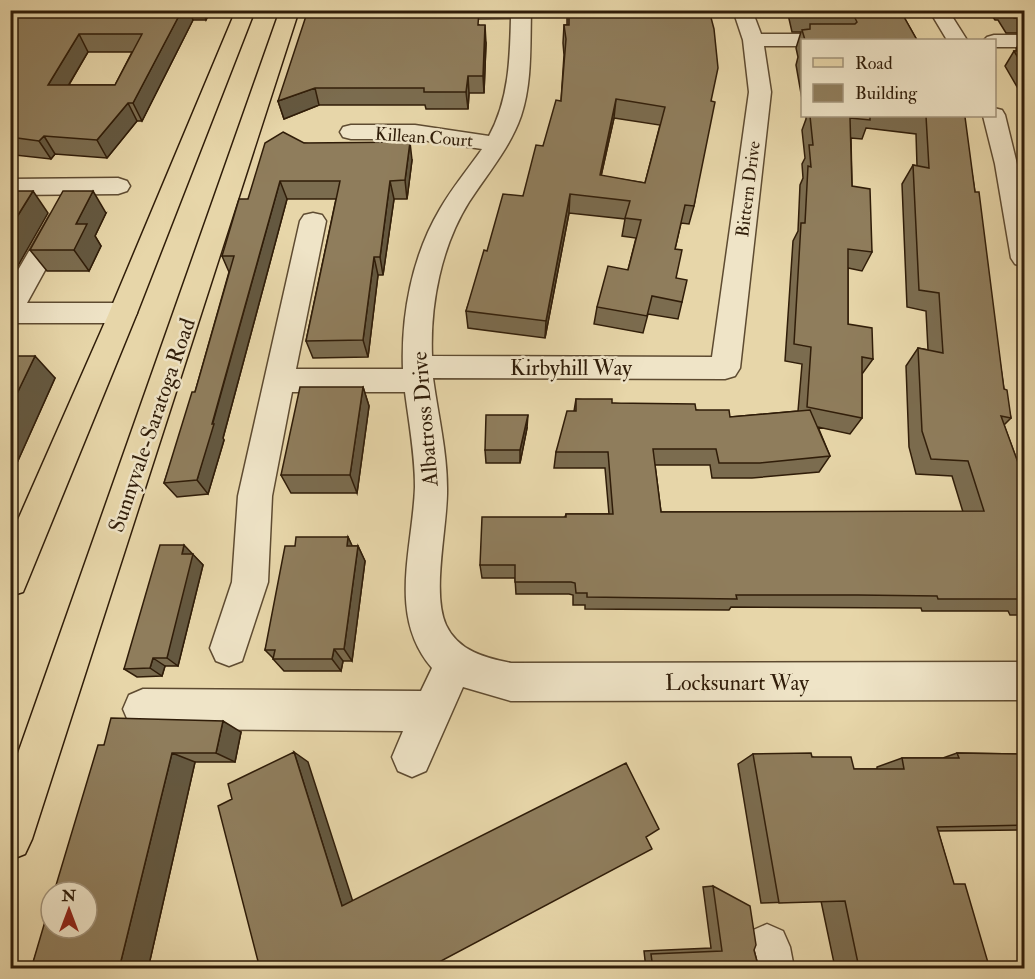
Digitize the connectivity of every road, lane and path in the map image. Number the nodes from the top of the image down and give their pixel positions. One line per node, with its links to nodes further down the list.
1 (246, 10): 25 (main road)
2 (290, 10): 36 (main road, Sunnyvale-Saratoga Road)
3 (742, 10): 11 (street, Bittern Drive)
4 (938, 10): 10 (street)
5 (520, 11): 6 (street); 17 (street, Albatross Drive)
6 (420, 13)
7 (92, 17): 8 (street); 9 (street)
8 (162, 18)
9 (66, 23)
10 (956, 39)
11 (753, 40): 12 (street); 26 (street, Bittern Drive)
12 (801, 40)
13 (996, 41): 14 (street)
14 (1024, 41)
15 (994, 117): 18 (street)
16 (351, 132): 17 (street, Killean Court)
17 (496, 144): 27 (street, Albatross Drive)
18 (1016, 165): 23 (street)
19 (118, 186): 20 (street)
20 (10, 187)
21 (63, 213): 24 (street)
22 (313, 221): 28 (street)
23 (1024, 258)
24 (10, 311): 25 (street)
25 (123, 313): 29 (main road)
26 (725, 368): 27 (street, Kirbyhill Way)
27 (418, 374): 28 (street, Kirbyhill Way); 31 (street, Albatross Drive)
28 (279, 381): 30 (street)
29 (10, 580)
30 (229, 648)
31 (453, 663): 32 (street, Locksunart Way); 34 (street)
32 (1024, 681)
33 (143, 709): 34 (street)
34 (433, 711): 35 (street)
35 (412, 756)
36 (10, 839)

